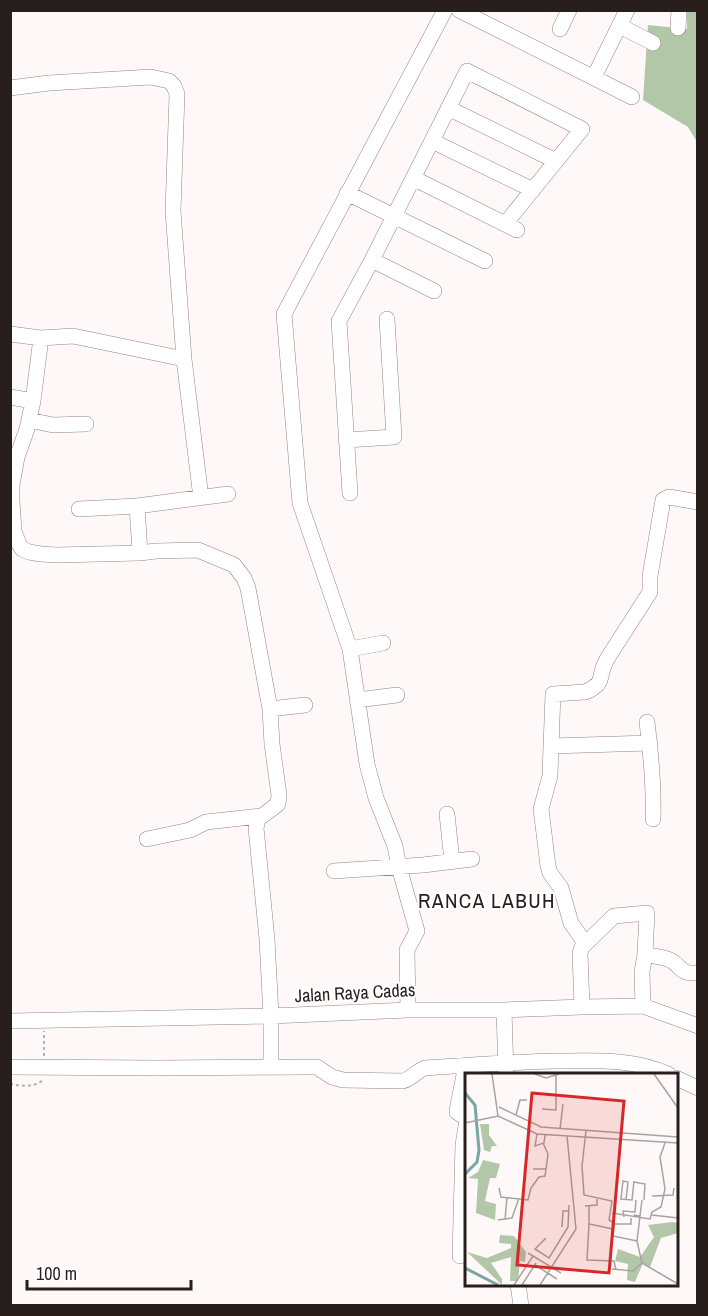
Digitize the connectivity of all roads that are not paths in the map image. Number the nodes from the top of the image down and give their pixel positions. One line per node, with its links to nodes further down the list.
1 (445, 10): 18 (street)
2 (459, 10): 10 (street)
3 (569, 10): 8 (street)
4 (627, 10): 6 (street)
5 (679, 10): 7 (street)
6 (620, 26): 9 (street); 10 (street)
7 (678, 28)
8 (560, 29)
9 (653, 43)
10 (594, 77): 12 (street)
11 (10, 88): 26 (street)
12 (632, 97)
13 (448, 108): 14 (street); 15 (street); 15 (street)
14 (432, 141): 16 (street); 17 (street)
15 (556, 162): 17 (street)
16 (413, 178): 17 (street); 19 (street)
17 (532, 190)
18 (347, 193): 19 (street); 41 (street)
19 (394, 215): 20 (street); 21 (street)
20 (372, 260): 22 (street); 31 (street)
21 (485, 261)
22 (434, 291)
23 (387, 319): 31 (street)
24 (10, 334): 25 (street)
25 (41, 338): 26 (street); 28 (street)
26 (184, 359): 35 (street)
27 (10, 397): 28 (street)
28 (33, 401): 29 (street)
29 (29, 420): 30 (street); 32 (street)
30 (86, 424)
31 (346, 440): 33 (street)
32 (14, 456): 39 (street)
33 (350, 493)
34 (228, 494): 35 (street)
35 (201, 498): 37 (street)
36 (698, 502): 48 (street)
37 (136, 506): 38 (street); 39 (street)
38 (80, 509)
39 (140, 553): 45 (street)
40 (383, 643): 41 (street)
41 (350, 649): 43 (street)
42 (397, 695): 43 (street)
43 (357, 700): 55 (street)
44 (305, 705): 45 (street)
45 (270, 709): 50 (street)
46 (647, 722): 47 (street)
47 (650, 742): 48 (street); 51 (street)
48 (551, 746): 57 (street)
49 (447, 814): 54 (street)
50 (261, 816): 52 (street); 64 (street)
51 (653, 819)
52 (147, 839)
53 (472, 859): 54 (street)
54 (453, 861): 55 (street)
55 (399, 867): 56 (street); 62 (street)
56 (334, 871)
57 (585, 943): 58 (street); 61 (street)
58 (645, 954): 59 (street); 60 (street)
59 (698, 973)
60 (643, 1006): 61 (street, Jalan Raya Cadas); 66 (street, Jalan Raya Cadas)
61 (582, 1007): 63 (street, Jalan Raya Cadas)
62 (408, 1010): 63 (street, Jalan Raya Cadas); 64 (street, Jalan Raya Cadas)
63 (504, 1010): 68 (street)
64 (272, 1017): 65 (street, Jalan Raya Cadas); 67 (street)
65 (10, 1021)
66 (698, 1026)
67 (271, 1062): 69 (street); 70 (street)
68 (506, 1063): 69 (street); 71 (street)
69 (466, 1065): 74 (street)
70 (10, 1067)
71 (665, 1073)
72 (678, 1079): 73 (street)
73 (698, 1088)
74 (465, 1117)
75 (465, 1132): 76 (street)
76 (459, 1256)
77 (518, 1286): 78 (street)
78 (521, 1305)

